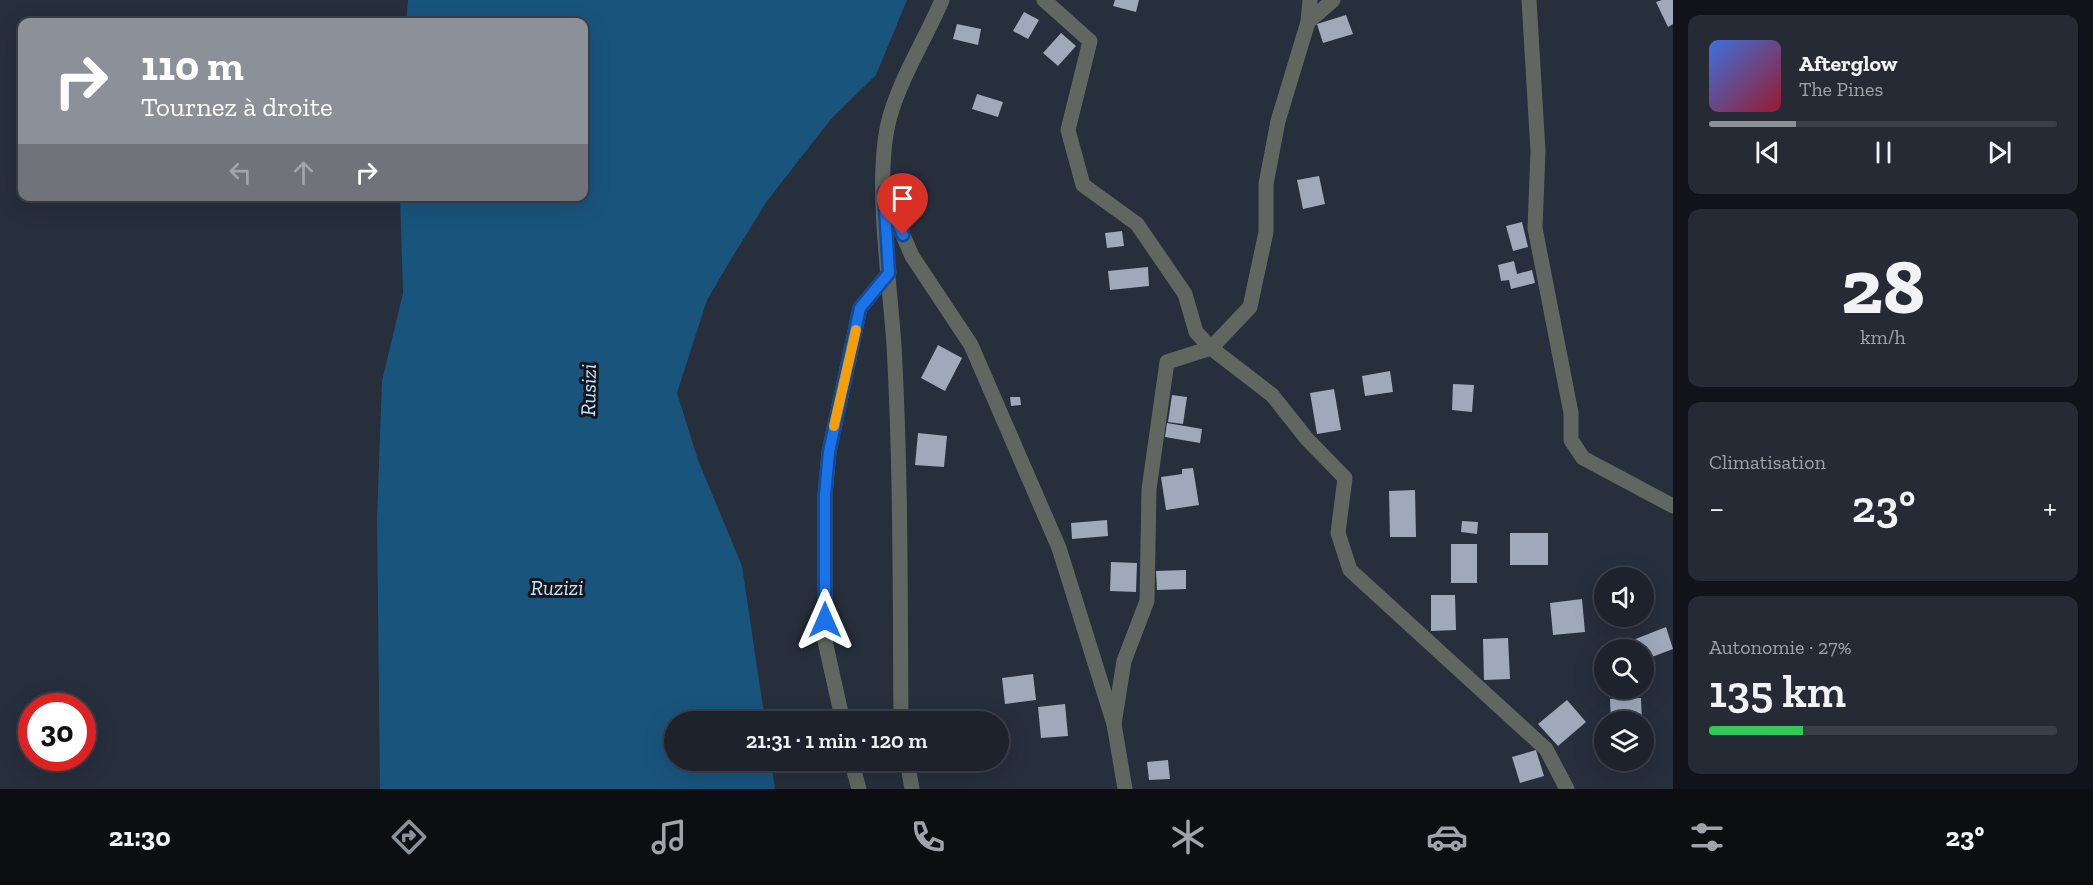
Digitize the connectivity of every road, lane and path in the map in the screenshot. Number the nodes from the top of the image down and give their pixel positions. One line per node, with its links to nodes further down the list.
1 (942, 0): 7 (street)
2 (1044, 0): 9 (street)
3 (1310, 0): 6 (street)
4 (1333, 0): 6 (street)
5 (1529, 0): 10 (street)
6 (1308, 22): 9 (street)
7 (884, 192): 8 (street); 13 (street)
8 (889, 273): 11 (street); 12 (street)
9 (1211, 348): 13 (street); 19 (street)
10 (1673, 506)
11 (841, 711)
12 (901, 711)
13 (1114, 724): 18 (street)
14 (855, 771): 16 (street)
15 (909, 771): 17 (street)
16 (859, 789)
17 (912, 789)
18 (1125, 789)
19 (1567, 789)

